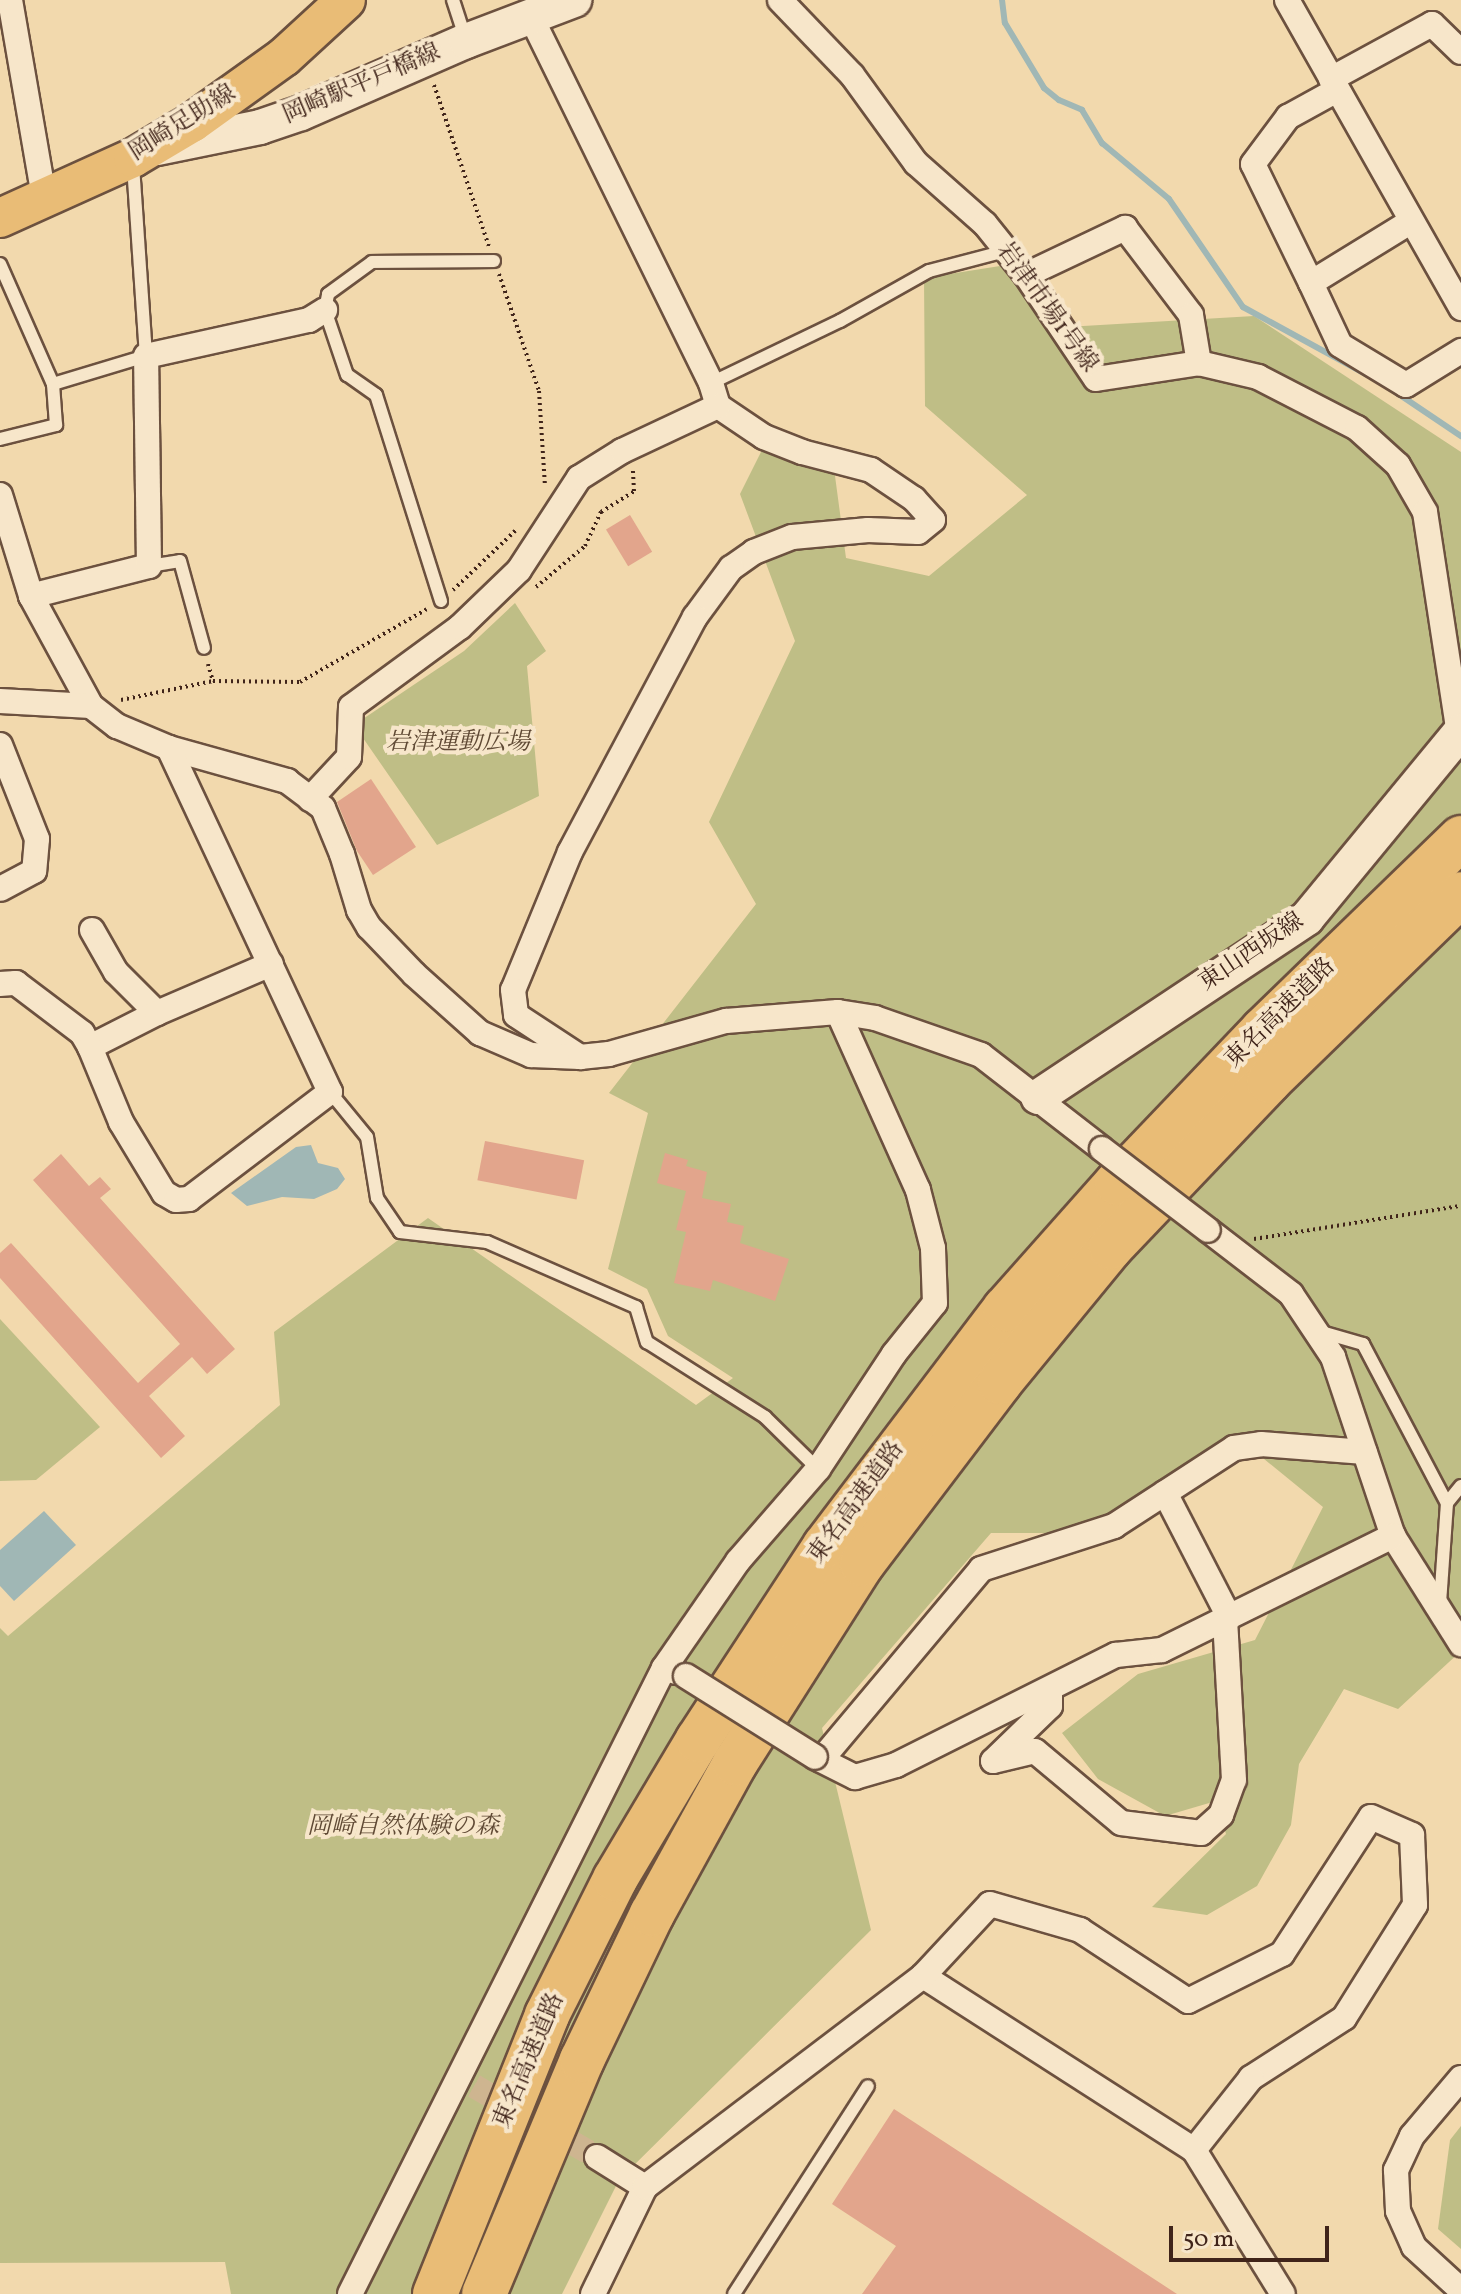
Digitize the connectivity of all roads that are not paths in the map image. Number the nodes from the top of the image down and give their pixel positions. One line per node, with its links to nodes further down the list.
1 (10, 0): 12 (street)
2 (346, 0): 11 (main road, 岡崎足助線)
3 (453, 0): 8 (lane)
4 (574, 0): 7 (street, 岡崎駅平戸橋線)
5 (780, 0): 15 (street, 岩津市場1号線)
6 (1287, 0): 10 (street)
7 (531, 17): 8 (street, 岡崎駅平戸橋線); 26 (street)
8 (466, 41): 11 (street, 岡崎駅平戸橋線)
9 (1461, 52): 10 (street)
10 (1334, 84): 14 (street); 19 (street)
11 (138, 154): 12 (main road, 岡崎足助線); 23 (lane)
12 (44, 196): 13 (main road, 岡崎足助線)
13 (0, 218)
14 (1410, 222): 19 (street); 20 (street)
15 (1005, 251): 18 (street, 岩津市場1号線); 26 (lane)
16 (494, 261): 21 (lane)
17 (0, 264): 25 (lane)
18 (1026, 275): 24 (street, 岩津市場1号線); 24 (street)
19 (1311, 283): 22 (street)
20 (1461, 308)
21 (325, 310): 23 (street); 31 (lane)
22 (1461, 351)
23 (146, 356): 25 (lane); 29 (street)
24 (1199, 363): 35 (street, 岩津市場1号線)
25 (53, 384): 27 (lane)
26 (715, 395): 39 (street); 49 (street)
27 (0, 439)
28 (0, 495): 30 (street)
29 (149, 566): 30 (street); 32 (lane)
30 (31, 596): 34 (street)
31 (441, 601)
32 (204, 648)
33 (0, 701): 34 (street)
34 (91, 706): 37 (street)
35 (1460, 732): 51 (street, 東山西坂線)
36 (0, 745): 38 (street)
37 (169, 748): 39 (street); 44 (street)
38 (9, 793): 41 (street)
39 (310, 799): 49 (street)
40 (1461, 838): 59 (highway, 東名高速道路)
41 (0, 889)
42 (1461, 894): 59 (highway, 東名高速道路)
43 (92, 930): 47 (street)
44 (271, 964): 47 (street); 50 (street)
45 (0, 984): 48 (street)
46 (838, 1012): 49 (street); 51 (street); 54 (street)
47 (157, 1013): 48 (street)
48 (90, 1047): 50 (street)
49 (580, 1057)
50 (330, 1092): 54 (lane)
51 (1038, 1097): 52 (street, bridge)
52 (1315, 1330): 53 (street); 57 (lane)
53 (1365, 1452): 56 (street); 58 (street)
54 (818, 1469): 63 (street)
55 (1461, 1486): 57 (lane)
56 (1165, 1493): 61 (street); 65 (street)
57 (1447, 1503): 60 (lane)
58 (1393, 1536): 60 (street); 61 (street)
59 (844, 1555): 74 (highway, 東名高速道路); 75 (highway, 東名高速道路)
60 (1439, 1610): 62 (street)
61 (1227, 1618): 64 (street); 64 (street)
62 (1461, 1644)
63 (675, 1672): 65 (street, bridge); 73 (street)
64 (1050, 1689): 65 (street)
65 (818, 1759)
66 (923, 1976): 69 (street); 69 (street); 71 (street)
67 (1461, 2078): 72 (street)
68 (868, 2086): 77 (lane)
69 (1194, 2150): 78 (street)
70 (597, 2157): 71 (street)
71 (645, 2187): 76 (street)
72 (1461, 2290)
73 (350, 2294)
74 (435, 2294)
75 (484, 2294)
76 (593, 2294)
77 (734, 2294)
78 (1283, 2294)

